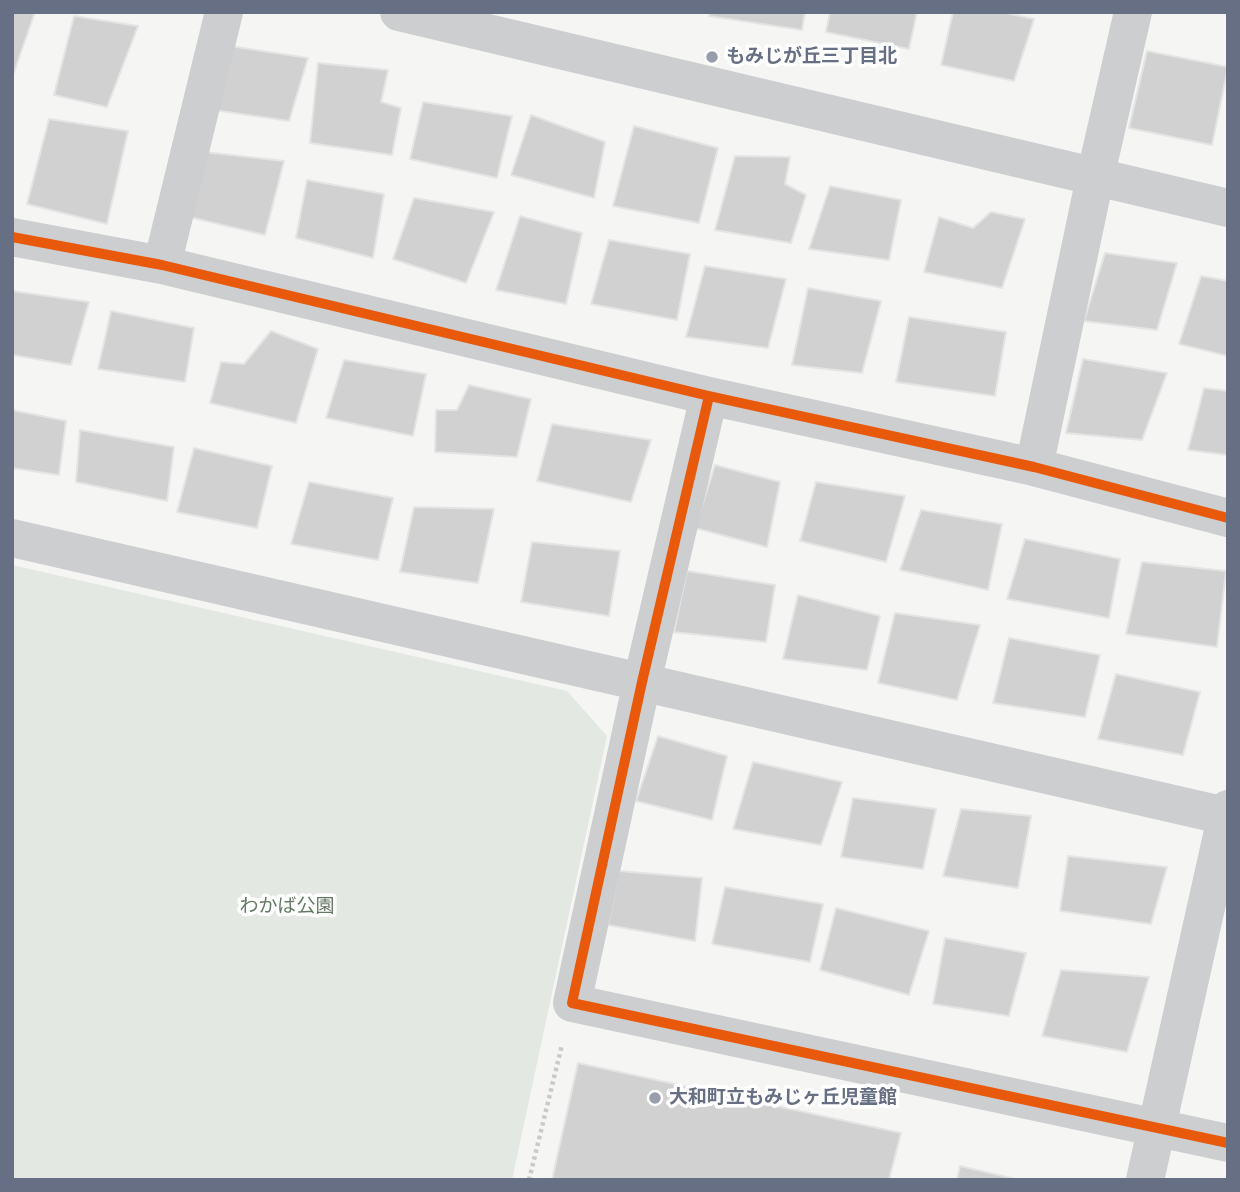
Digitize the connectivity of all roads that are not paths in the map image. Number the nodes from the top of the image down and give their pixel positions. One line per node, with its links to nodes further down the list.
1 (224, 12): 7 (street)
2 (399, 12): 4 (street)
3 (1133, 12): 4 (street)
4 (1096, 178): 5 (street); 9 (street)
5 (1228, 208)
6 (12, 237): 7 (street)
7 (162, 265): 8 (street)
8 (709, 396): 9 (street); 12 (street)
9 (1034, 467): 10 (street)
10 (1228, 518)
11 (12, 538): 12 (street)
12 (642, 682): 13 (street); 14 (street)
13 (1227, 813): 14 (street)
14 (1157, 1129): 15 (street); 16 (street)
15 (1228, 1143)
16 (1146, 1180)

